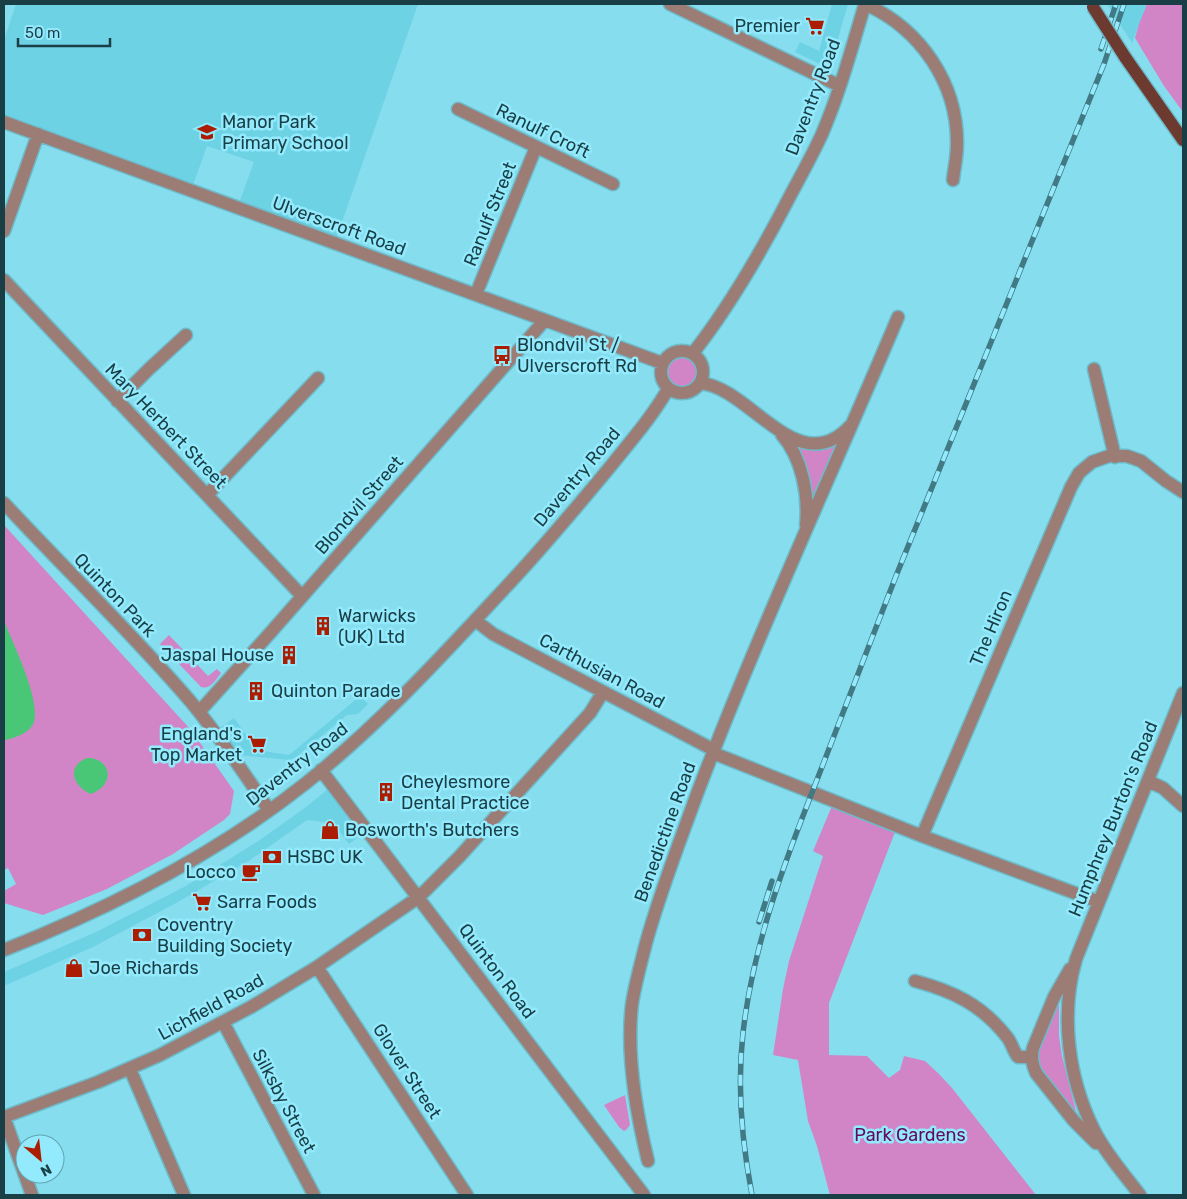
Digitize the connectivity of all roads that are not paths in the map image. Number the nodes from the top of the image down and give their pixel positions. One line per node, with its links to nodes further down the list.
1 (670, 4): 4 (street)
2 (865, 4): 4 (street, Daventry Road); 10 (street)
3 (1092, 6): 8 (main road, bridge)
4 (840, 86): 18 (street, Daventry Road)
5 (458, 110): 9 (street, Ranulf Croft)
6 (4, 122): 7 (street, Ulverscroft Road)
7 (38, 134): 12 (street); 14 (street, Ulverscroft Road)
8 (1183, 140)
9 (536, 146): 11 (street, Ranulf Croft); 14 (street, Ranulf Street)
10 (953, 180)
11 (613, 184)
12 (4, 231)
13 (4, 280): 24 (street, Mary Herbert Street)
14 (476, 294): 16 (street, Ulverscroft Road)
15 (898, 317): 25 (street)
16 (544, 321): 19 (street, Ulverscroft Road); 32 (street, Blondvil Street)
17 (186, 335): 24 (street)
18 (693, 354): 19 (street); 22 (street)
19 (662, 363): 23 (street)
20 (1094, 369): 27 (street)
21 (318, 378): 29 (street)
22 (700, 383): 23 (street); 26 (street, Benedictine Road)
23 (668, 389): 33 (street, Daventry Road)
24 (117, 401): 29 (street, Mary Herbert Street)
25 (854, 420): 26 (street, Benedictine Road); 31 (street, Benedictine Road)
26 (779, 431): 31 (street, Benedictine Road)
27 (1114, 457): 28 (street); 42 (street, The Hiron)
28 (1183, 492)
29 (207, 495): 32 (street, Mary Herbert Street)
30 (4, 504): 36 (street, Quinton Park)
31 (805, 531): 37 (street, Benedictine Road)
32 (302, 596): 36 (street, Blondvil Street)
33 (475, 620): 34 (street, Carthusian Road); 38 (street, Daventry Road)
34 (604, 692): 37 (street, Carthusian Road); 43 (street, Lichfield Road)
35 (1183, 693): 39 (street, Humphrey Burton's Road)
36 (199, 712): 41 (street, Quinton Park)
37 (714, 752): 42 (street); 54 (street, Benedictine Road)
38 (321, 770): 41 (street, Daventry Road); 43 (street, Quinton Road)
39 (1148, 780): 40 (street); 44 (street, Humphrey Burton's Road)
40 (1183, 806)
41 (269, 810): 45 (street, Daventry Road)
42 (922, 836): 44 (street)
43 (419, 897): 47 (street, Lichfield Road); 59 (street, Quinton Road)
44 (1099, 902): 46 (street, Humphrey Burton's Road)
45 (4, 949)
46 (1076, 959): 50 (street, Humphrey Burton's Road); 53 (street, Humphrey Burton's Road)
47 (317, 967): 49 (street, Lichfield Road); 58 (street, Glover Street)
48 (915, 981): 50 (street)
49 (223, 1022): 51 (street, Lichfield Road); 57 (street, Silksby Street)
50 (1031, 1057): 53 (street)
51 (130, 1069): 52 (street, Lichfield Road); 56 (street)
52 (4, 1117): 55 (street)
53 (1110, 1156): 60 (street)
54 (648, 1160)
55 (32, 1195)
56 (184, 1195)
57 (314, 1195)
58 (467, 1195)
59 (644, 1195)
60 (1140, 1195)

